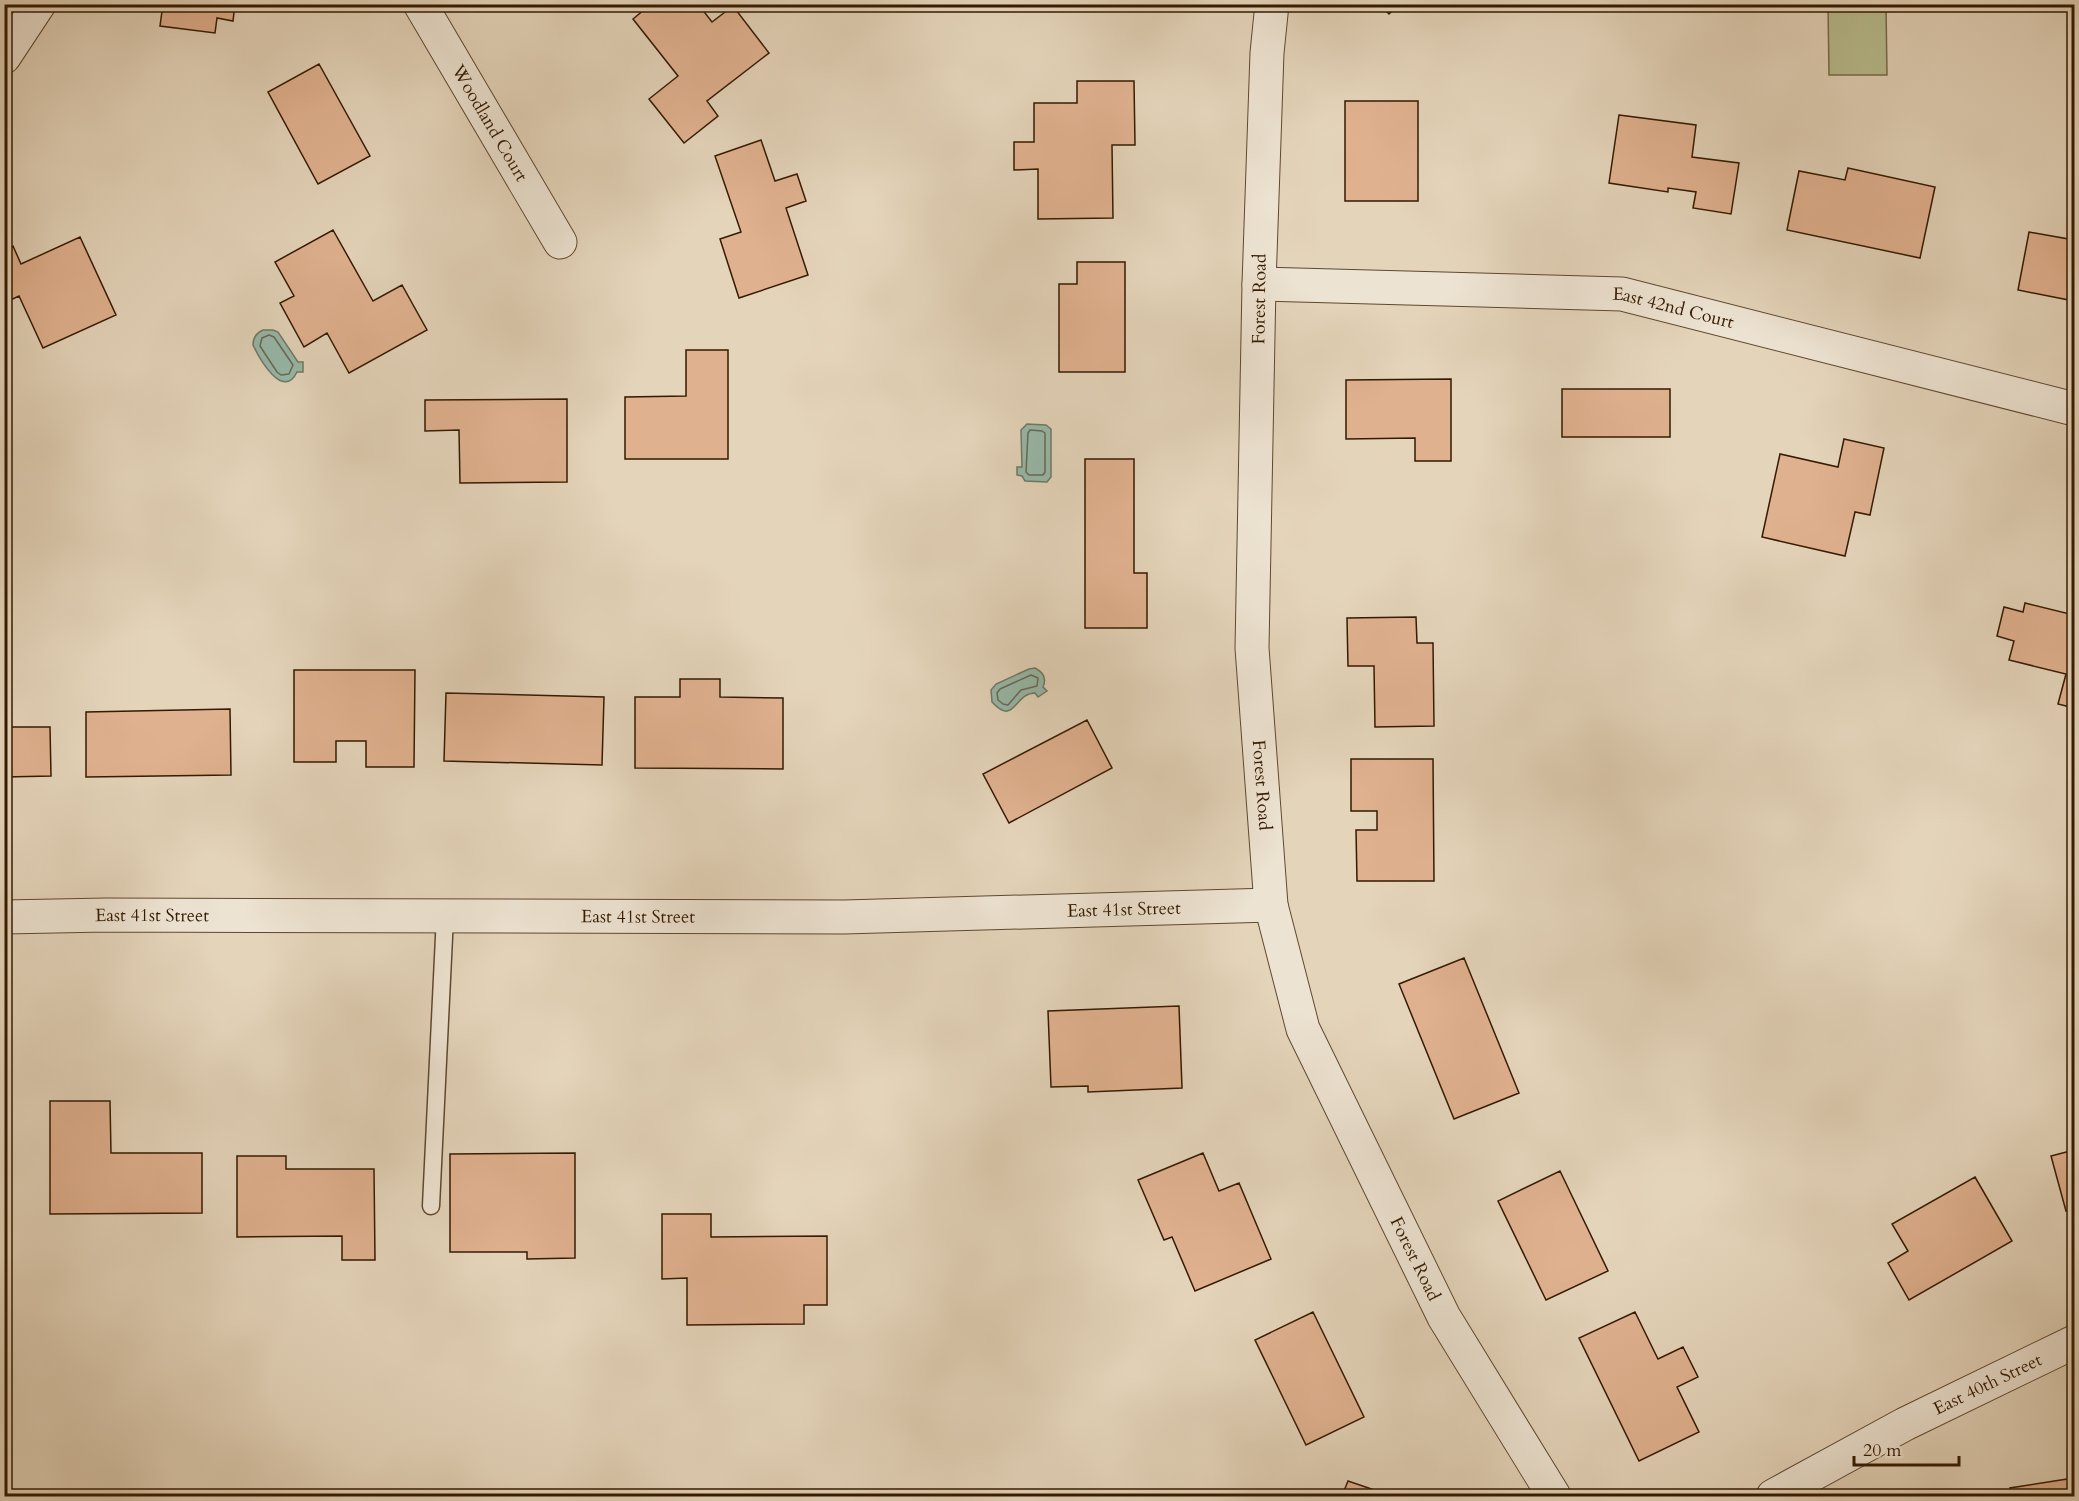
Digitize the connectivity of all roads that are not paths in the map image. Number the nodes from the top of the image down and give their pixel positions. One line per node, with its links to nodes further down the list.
1 (39, 4): 4 (street)
2 (420, 4): 5 (street, Woodland Court)
3 (1272, 4): 6 (street, Forest Road)
4 (4, 57)
5 (560, 242)
6 (1259, 284): 7 (street, East 42nd Court); 8 (street, Forest Road)
7 (2074, 409)
8 (1271, 905): 9 (street, East 41st Street); 13 (street, Forest Road)
9 (445, 916): 10 (street, East 41st Street); 11 (lane)
10 (4, 917)
11 (431, 1206)
12 (2074, 1342): 14 (street, East 40th Street)
13 (1554, 1497)
14 (1773, 1497)

